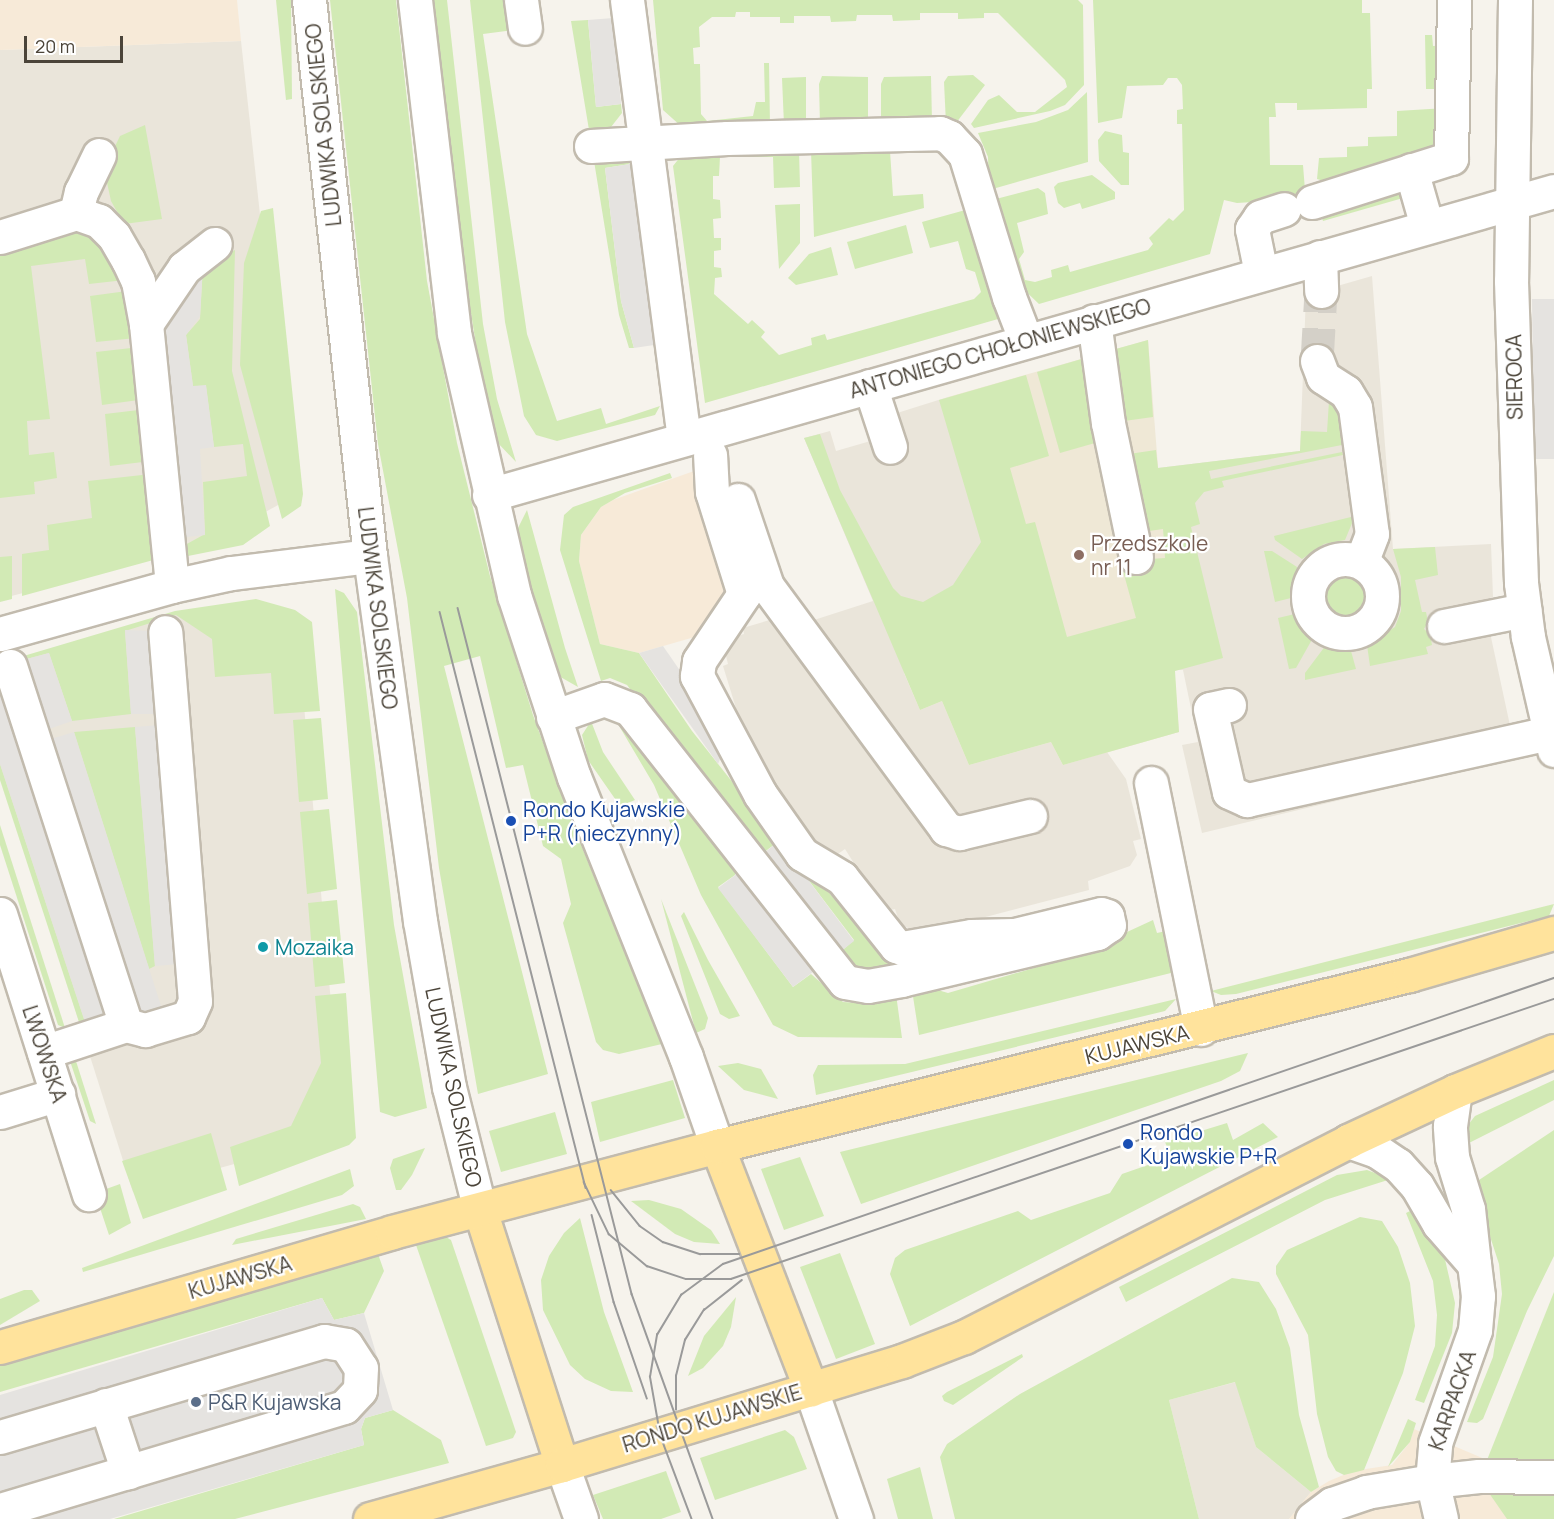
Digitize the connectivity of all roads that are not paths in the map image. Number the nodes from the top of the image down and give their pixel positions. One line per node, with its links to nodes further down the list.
1 (309, 0): 27 (street, LUDWIKA SOLSKIEGO)
2 (415, 0): 26 (street)
3 (627, 0): 6 (street)
4 (1454, 0): 9 (street)
5 (1515, 0): 11 (street, SIEROCA)
6 (643, 143): 7 (street); 21 (street); 24 (street)
7 (591, 146)
8 (99, 155): 12 (street)
9 (1411, 170): 13 (street); 17 (street)
10 (1554, 191): 11 (street, ANTONIEGO CHOŁONIEWSKIEGO)
11 (1512, 204): 13 (street, ANTONIEGO CHOŁONIEWSKIEGO); 31 (street, SIEROCA)
12 (76, 213): 14 (street); 20 (street)
13 (1427, 226): 16 (street, ANTONIEGO CHOŁONIEWSKIEGO)
14 (0, 237)
15 (215, 244): 20 (street)
16 (1320, 256): 17 (street, ANTONIEGO CHOŁONIEWSKIEGO); 18 (street)
17 (1260, 273): 19 (street, ANTONIEGO CHOŁONIEWSKIEGO)
18 (1321, 291)
19 (1094, 321): 21 (street, ANTONIEGO CHOŁONIEWSKIEGO); 28 (street)
20 (146, 324): 30 (street)
21 (1026, 341): 23 (street, ANTONIEGO CHOŁONIEWSKIEGO)
22 (1317, 361): 29 (street)
23 (870, 386): 24 (street, ANTONIEGO CHOŁONIEWSKIEGO); 25 (street)
24 (699, 442): 26 (street, ANTONIEGO CHOŁONIEWSKIEGO); 37 (street); 40 (street)
25 (890, 447)
26 (489, 495): 37 (street)
27 (370, 556): 30 (street); 53 (street, LUDWIKA SOLSKIEGO)
28 (1136, 557)
29 (1361, 562)
30 (172, 586): 34 (street)
31 (1524, 610): 32 (street); 38 (street, SIEROCA)
32 (1444, 626)
33 (165, 632): 43 (street)
34 (0, 634)
35 (10, 666): 43 (street)
36 (1229, 705): 38 (street)
37 (553, 717): 51 (street)
38 (1551, 732)
39 (1151, 783): 44 (street)
40 (1030, 816)
41 (0, 914): 46 (street, LWOWSKA)
42 (1554, 933): 44 (main road, KUJAWSKA)
43 (126, 1025): 46 (street)
44 (1201, 1029): 51 (main road, KUJAWSKA)
45 (1554, 1051): 47 (main road)
46 (44, 1052): 48 (street, LWOWSKA)
47 (1455, 1091): 50 (main road); 54 (street, KARPACKA)
48 (58, 1094): 49 (street); 52 (street, LWOWSKA)
49 (0, 1112)
50 (1348, 1141): 54 (street); 56 (main road)
51 (717, 1146): 53 (main road); 56 (main road, RONDO KUJAWSKIE)
52 (89, 1194)
53 (480, 1210): 55 (main road, KUJAWSKA); 59 (main road)
54 (1474, 1264): 62 (street, KARPACKA)
55 (0, 1347)
56 (811, 1390): 59 (main road, RONDO KUJAWSKIE); 66 (street)
57 (106, 1405): 58 (street); 60 (street); 60 (street)
58 (0, 1437)
59 (562, 1465): 64 (main road); 65 (street)
60 (128, 1472): 63 (street)
61 (1554, 1478): 62 (street)
62 (1432, 1481): 67 (street, KARPACKA); 68 (street)
63 (0, 1510)
64 (370, 1519)
65 (581, 1519)
66 (856, 1519)
67 (1312, 1519)
68 (1441, 1519)

